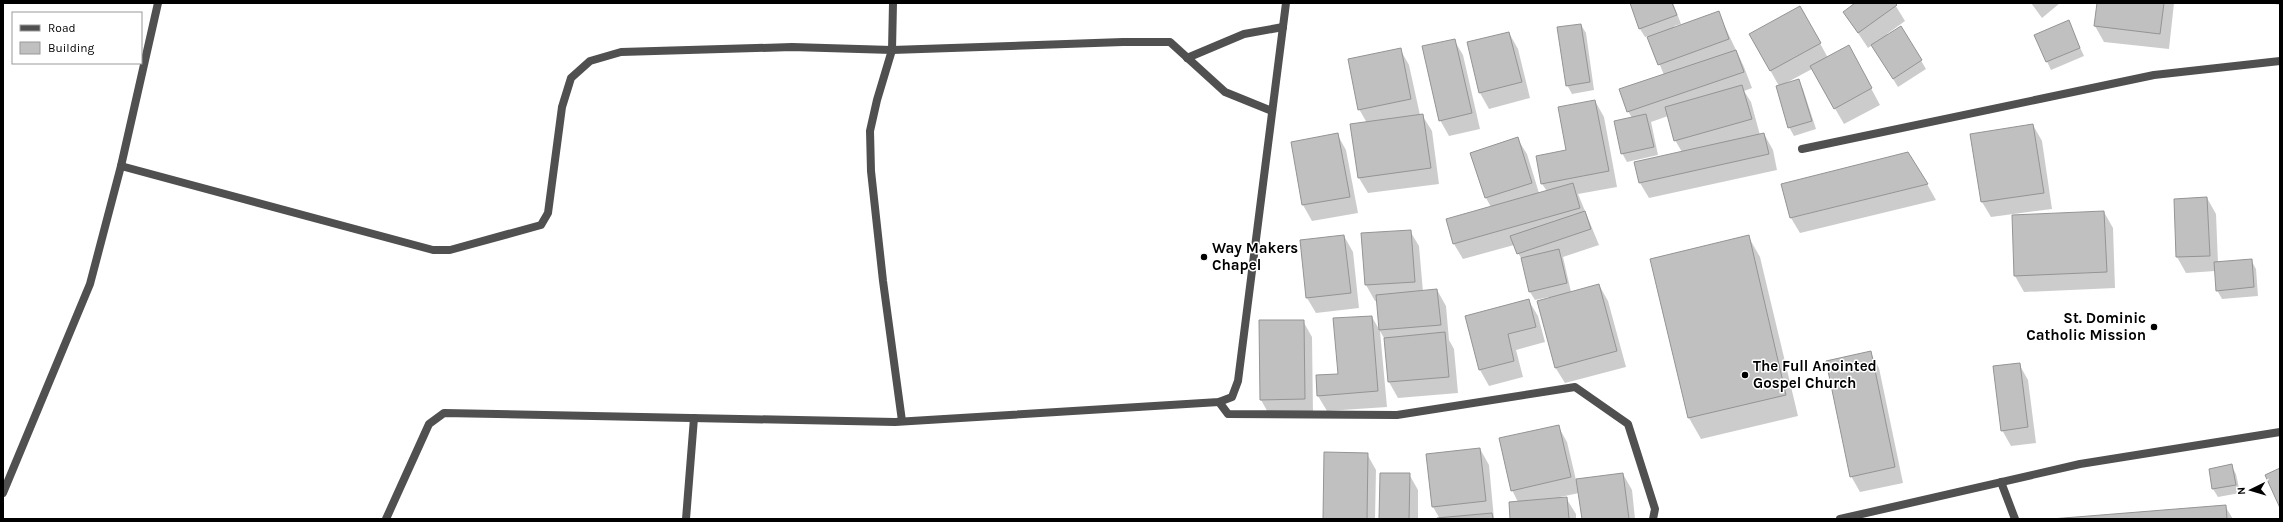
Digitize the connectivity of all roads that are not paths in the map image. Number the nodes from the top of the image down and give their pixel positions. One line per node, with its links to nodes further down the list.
1 (158, 3): 10 (street)
2 (893, 3): 5 (street)
3 (1286, 3): 4 (street)
4 (1283, 27): 6 (street); 8 (street)
5 (892, 50): 6 (street); 10 (street); 13 (street)
6 (1187, 58): 8 (street)
7 (2280, 60): 9 (street)
8 (1272, 111): 11 (street)
9 (1802, 149)
10 (121, 166): 16 (street)
11 (1219, 402): 13 (street); 19 (street)
12 (694, 418): 13 (street); 17 (street); 18 (street)
13 (902, 421)
14 (2280, 432): 15 (street)
15 (2001, 482): 20 (street); 21 (street)
16 (3, 493)
17 (386, 519)
18 (686, 519)
19 (1652, 519)
20 (1840, 519)
21 (2015, 519)

